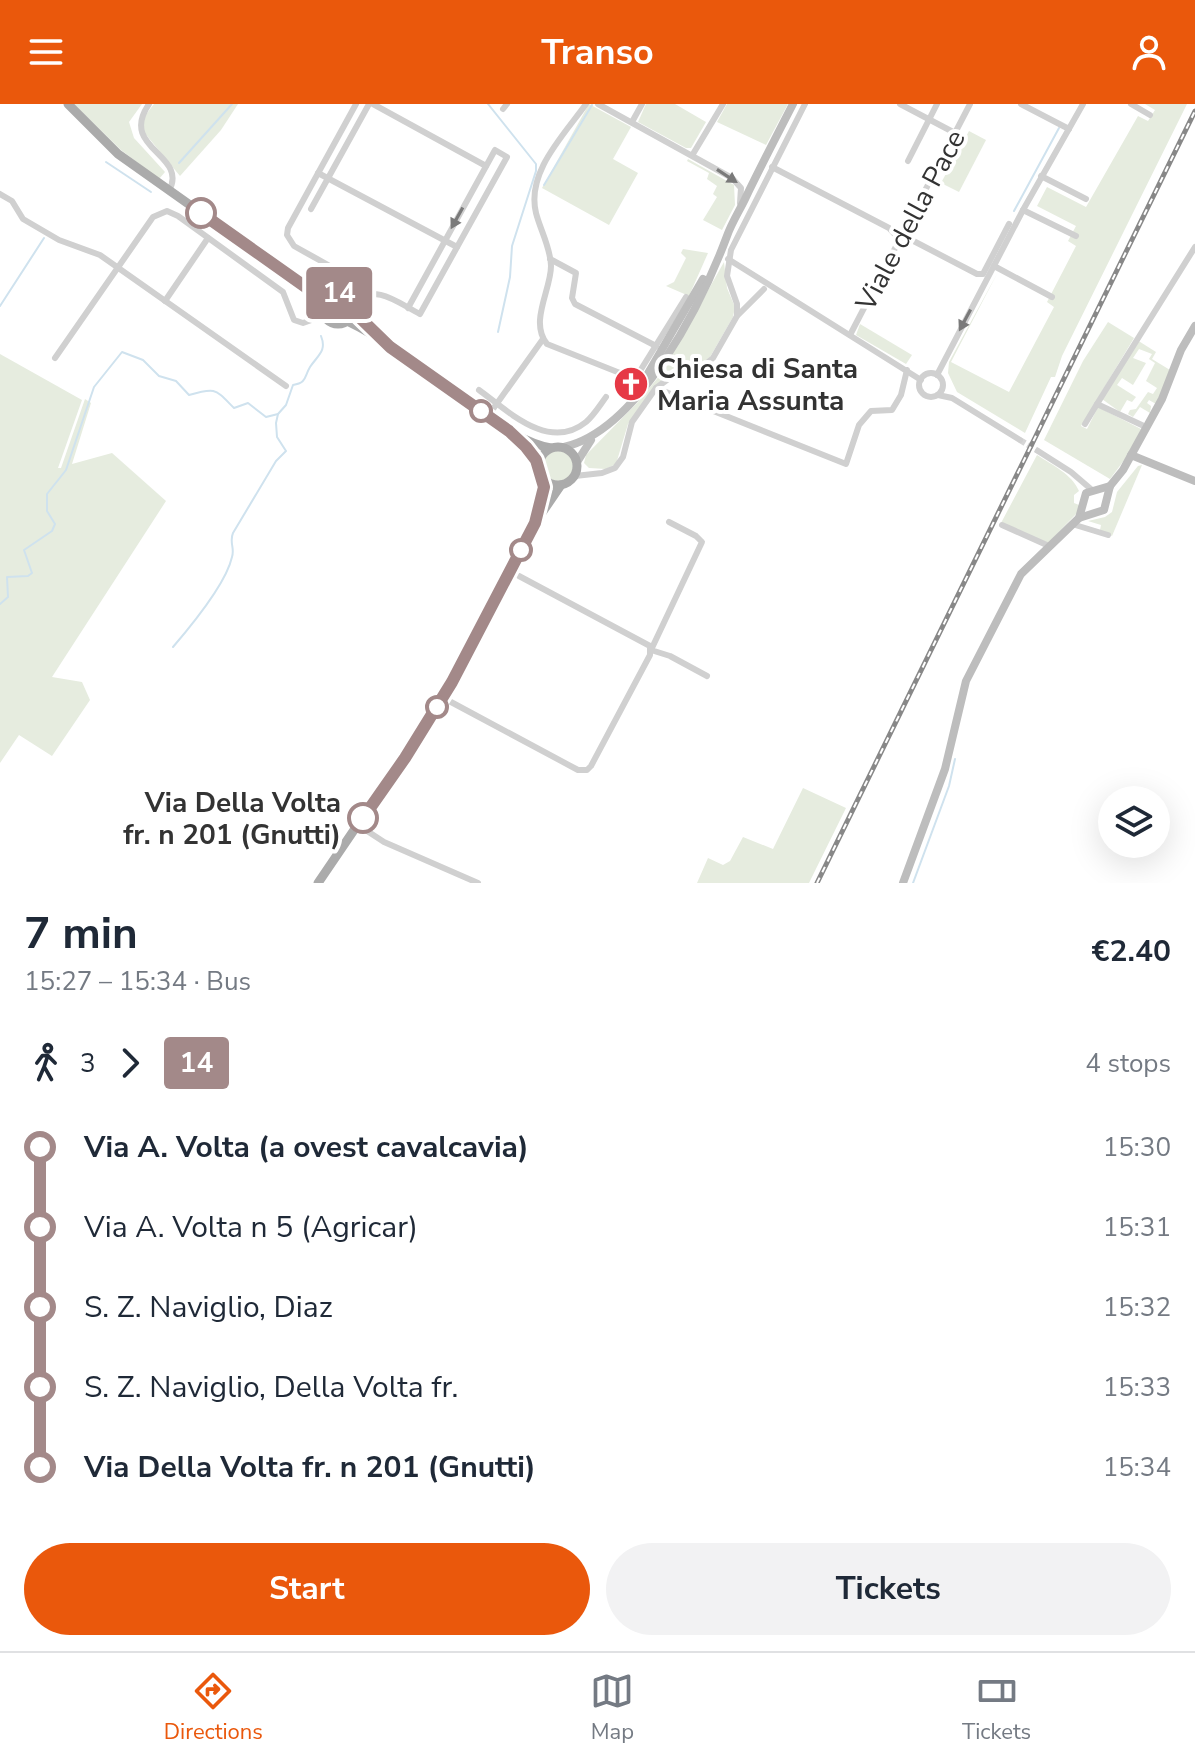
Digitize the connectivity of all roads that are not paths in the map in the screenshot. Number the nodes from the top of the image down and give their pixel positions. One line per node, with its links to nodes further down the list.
1 (68, 104): 31 (main road)
2 (149, 104): 31 (street)
3 (356, 104): 26 (street)
4 (371, 104): 24 (street); 28 (street)
5 (586, 104): 45 (street)
6 (598, 104): 19 (street)
7 (642, 104): 19 (street)
8 (723, 104): 22 (street)
9 (793, 104): 36 (street)
10 (805, 104): 25 (street)
11 (937, 104): 18 (street)
12 (970, 104): 21 (street, Viale della Pace)
13 (1021, 104): 20 (street)
14 (1083, 104): 20 (street)
15 (1131, 104): 17 (street)
16 (904, 105): 18 (street)
17 (1150, 115)
18 (930, 120): 21 (street); 23 (street)
19 (632, 122): 22 (street)
20 (1069, 129): 27 (street)
21 (955, 133): 40 (street, Viale della Pace)
22 (693, 154): 36 (street, one-way to 36)
23 (908, 161)
24 (486, 166): 29 (street); 30 (street)
25 (772, 167): 40 (street); 46 (street)
26 (318, 173): 28 (street); 54 (street)
27 (1041, 176): 33 (street); 35 (street)
28 (328, 178): 34 (street); 42 (street)
29 (479, 179): 30 (street); 42 (street, one-way to 42)
30 (491, 185): 43 (street)
31 (169, 191): 57 (main road)
32 (0, 194): 48 (street)
33 (1086, 199)
34 (311, 209)
35 (1023, 210): 39 (street); 47 (street)
36 (739, 211): 38 (street)
37 (1009, 224): 40 (street)
38 (727, 235): 65 (street); 70 (street)
39 (1076, 236)
40 (900, 237): 66 (street, Viale della Pace)
41 (208, 238): 48 (street); 58 (street); 62 (street)
42 (445, 240): 43 (street); 61 (street)
43 (457, 247): 61 (street)
44 (1195, 247): 85 (street)
45 (550, 259): 67 (street); 68 (street)
46 (728, 259): 49 (street); 50 (street)
47 (994, 266): 56 (street); 75 (street, one-way to 75)
48 (119, 269): 58 (street); 71 (street)
49 (745, 269): 50 (street); 51 (street)
50 (727, 276): 59 (street)
51 (762, 279): 52 (street); 53 (street)
52 (764, 289): 53 (street); 59 (street)
53 (780, 290): 66 (street)
54 (338, 292): 57 (main road); 60 (main road)
55 (686, 297): 65 (street)
56 (1052, 297)
57 (324, 300): 62 (main road)
58 (165, 301): 77 (street)
59 (740, 305): 78 (street)
60 (352, 306): 61 (street); 63 (main road); 69 (main road)
61 (408, 308)
62 (323, 316): 63 (main road)
63 (347, 321): 69 (main road)
64 (1195, 326): 89 (street)
65 (666, 331): 68 (street); 70 (street); 74 (street)
66 (850, 335): 73 (street)
67 (543, 339): 72 (street); 84 (street)
68 (656, 346): 72 (street)
69 (390, 347): 87 (main road)
70 (671, 349): 86 (street)
71 (55, 358)
72 (645, 363): 74 (street)
73 (907, 370): 76 (street); 78 (street)
74 (648, 374): 86 (street)
75 (937, 375): 76 (street); 79 (street)
76 (921, 380): 81 (street)
77 (286, 386)
78 (656, 388): 99 (street)
79 (943, 388): 81 (street); 83 (street)
80 (479, 390): 84 (street)
81 (938, 395): 83 (street)
82 (606, 397): 84 (street)
83 (952, 398): 92 (street)
84 (497, 403): 87 (street)
85 (1097, 404): 88 (street); 89 (street)
86 (628, 406): 91 (street)
87 (488, 416): 90 (main road)
88 (1085, 424)
89 (1146, 427): 96 (street)
90 (509, 431): 94 (main road); 98 (main road)
91 (594, 437): 93 (street); 97 (street)
92 (1020, 440)
93 (564, 447): 94 (main road); 97 (main road)
94 (551, 448): 98 (main road)
95 (1038, 451): 103 (street)
96 (1131, 455): 102 (street); 105 (street)
97 (577, 463): 99 (street); 100 (main road)
98 (539, 466): 101 (main road)
99 (588, 473): 100 (street)
100 (575, 476): 104 (main road)
101 (544, 479): 104 (main road); 112 (main road)
102 (1195, 481)
103 (1081, 482): 106 (street); 108 (street)
104 (561, 485): 112 (main road)
105 (1110, 486): 106 (street); 107 (street)
106 (1096, 490): 107 (street); 108 (street)
107 (1107, 499): 109 (street)
108 (1084, 501): 109 (street); 110 (street)
109 (1093, 514): 110 (street)
110 (1076, 521): 114 (street); 115 (street)
111 (669, 522): 117 (street)
112 (535, 523): 120 (main road)
113 (1002, 525): 115 (street)
114 (1108, 535)
115 (1049, 546): 123 (street)
116 (519, 576): 117 (street)
117 (651, 650): 118 (street); 119 (street)
118 (707, 676)
119 (451, 702)
120 (358, 825): 121 (main road); 122 (street)
121 (318, 883)
122 (478, 883)
123 (903, 883)

